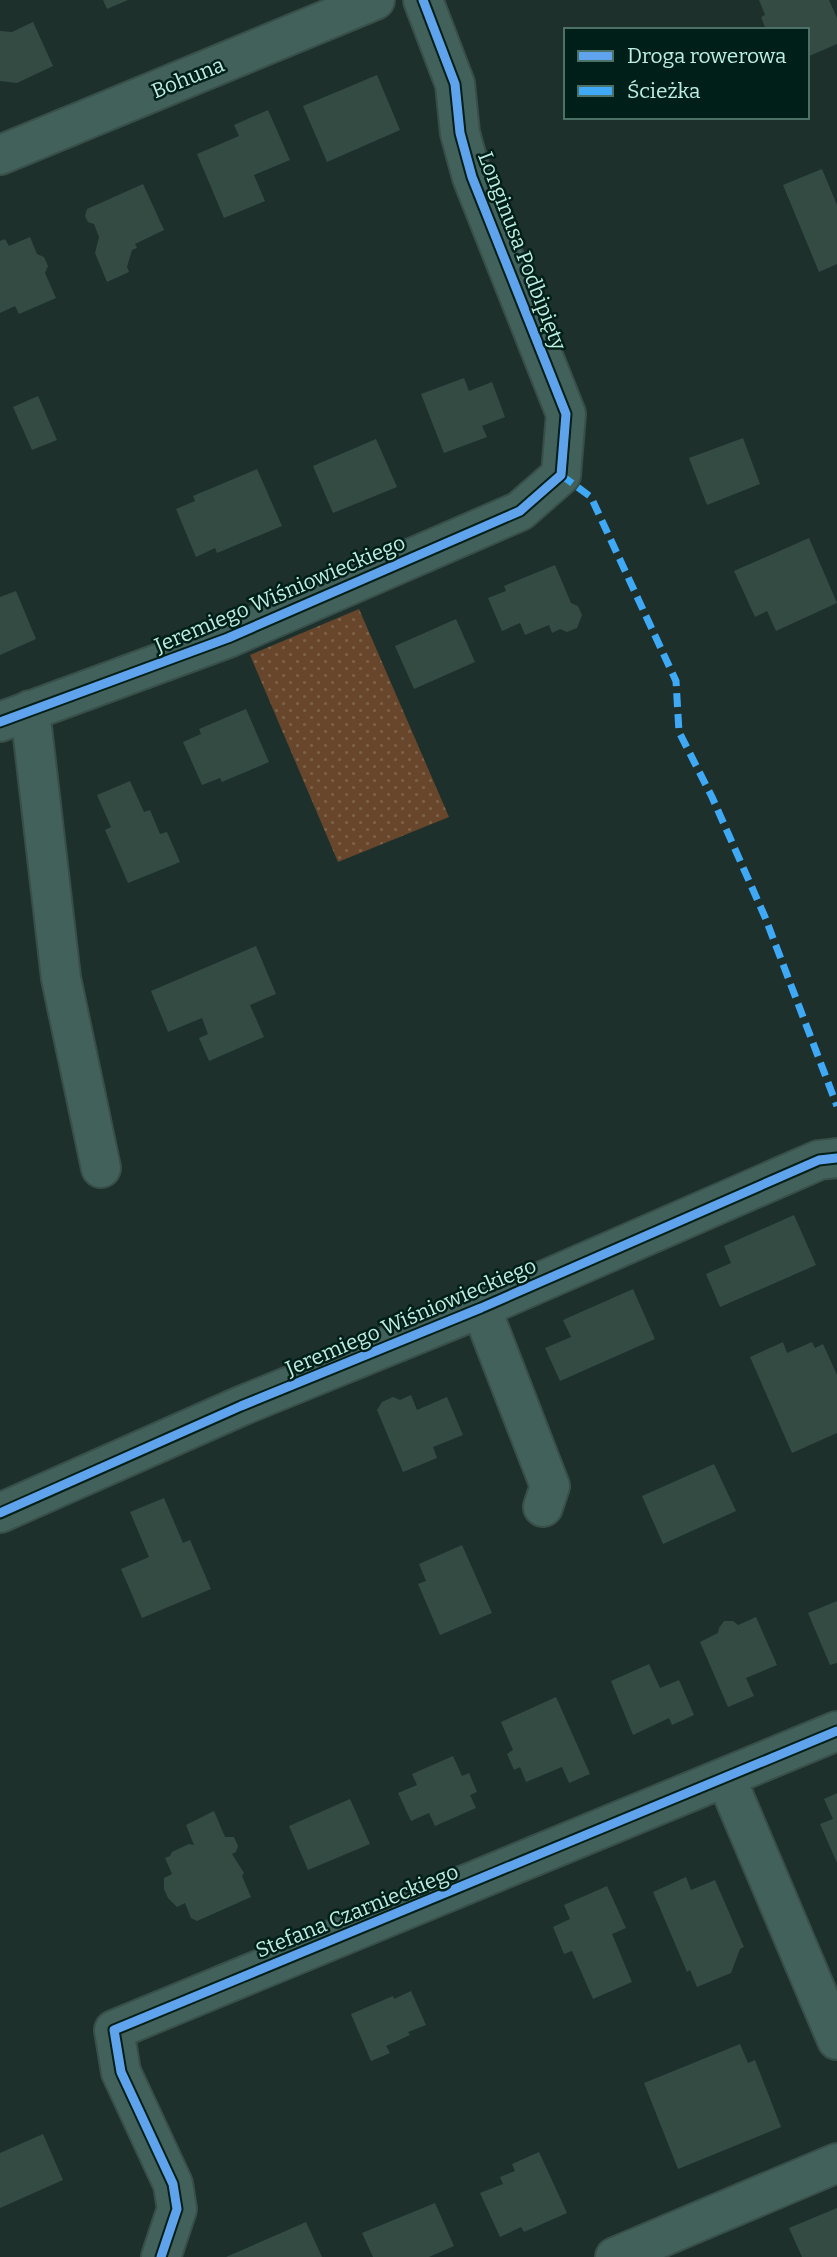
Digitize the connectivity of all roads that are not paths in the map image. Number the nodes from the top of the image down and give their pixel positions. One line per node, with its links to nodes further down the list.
1 (375, 0): 3 (street, Bohuna)
2 (423, 0): 4 (street, Longinusa Podbipięty)
3 (0, 155)
4 (561, 475): 5 (street, Jeremiego Wiśniowieckiego)
5 (15, 716): 7 (street, Jeremiego Wiśniowieckiego)
6 (837, 1158): 8 (street, Jeremiego Wiśniowieckiego)
7 (101, 1168)
8 (481, 1308): 9 (street, Jeremiego Wiśniowieckiego); 10 (street, Jeremiego Wiśniowieckiego)
9 (543, 1507)
10 (0, 1513)
11 (837, 1731): 12 (street, Stefana Czarnieckiego)
12 (726, 1778): 13 (street); 15 (street, Stefana Czarnieckiego)
13 (837, 2040)
14 (837, 2162): 16 (street)
15 (161, 2257)
16 (615, 2257)

